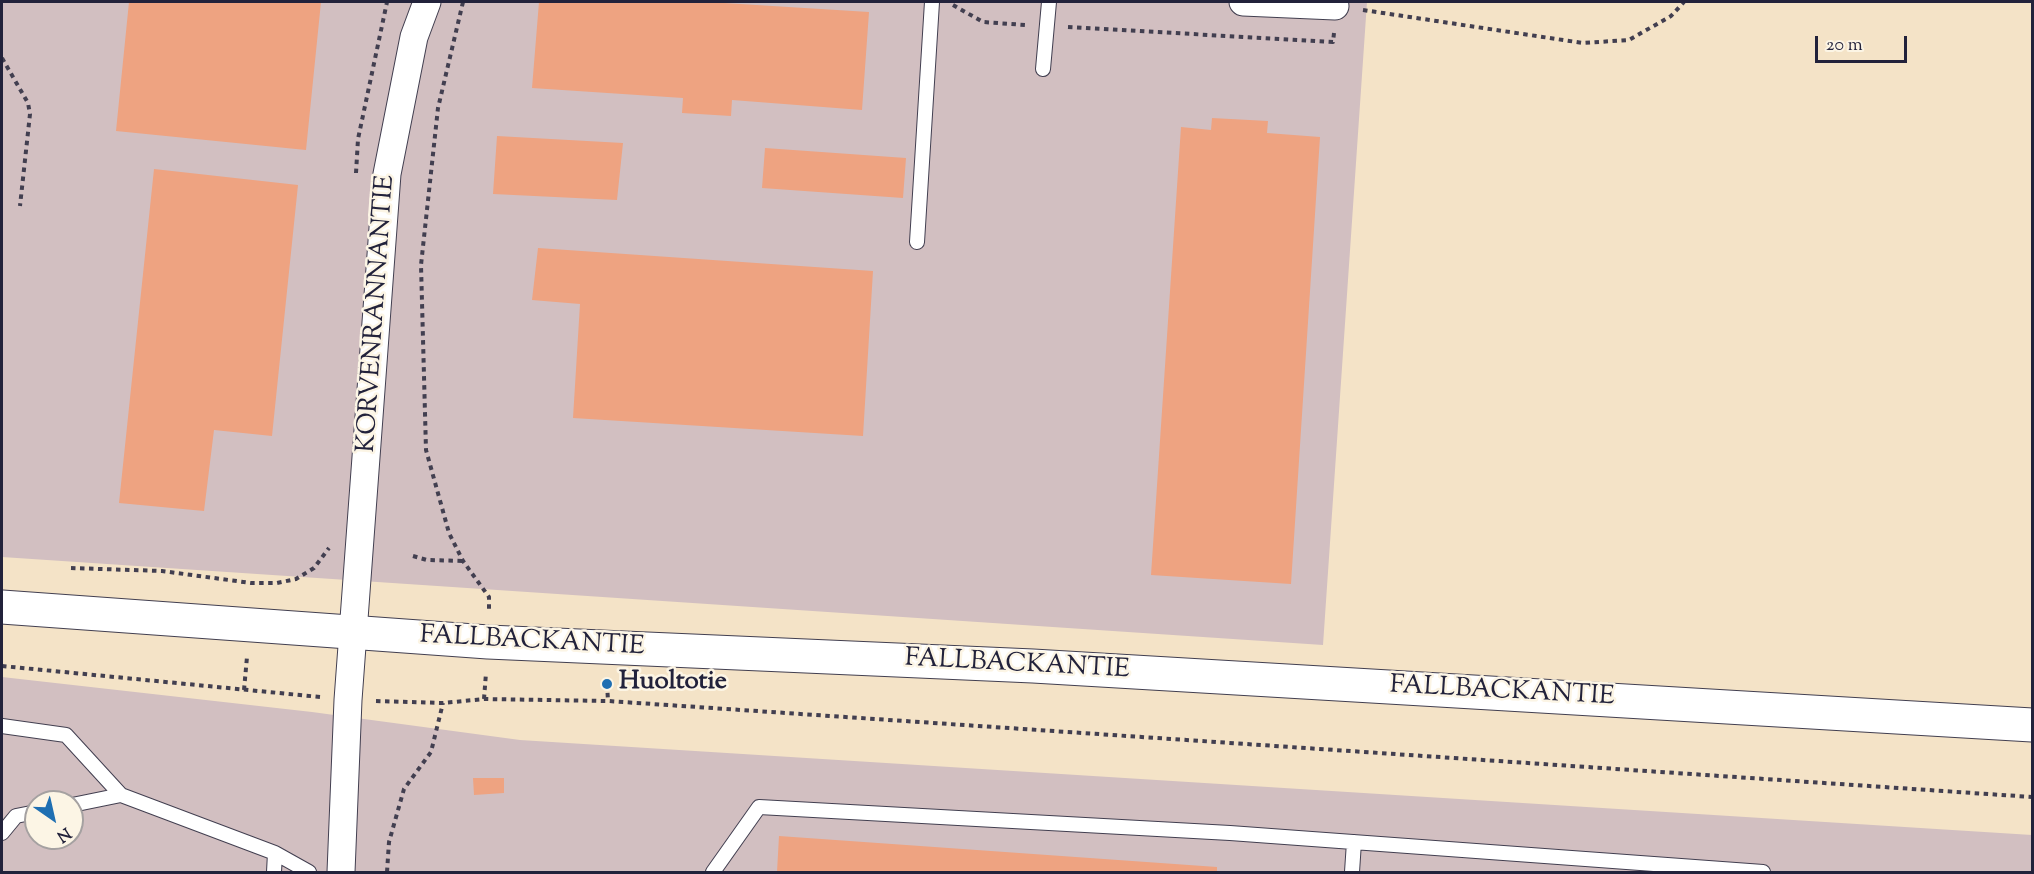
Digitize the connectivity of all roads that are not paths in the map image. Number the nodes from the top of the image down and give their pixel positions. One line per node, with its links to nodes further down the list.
1 (427, 2): 9 (street, KORVENRANNANTIE)
2 (932, 2): 7 (lane)
3 (1049, 2): 6 (lane)
4 (1243, 2): 5 (street)
5 (1335, 6)
6 (1043, 69)
7 (917, 242)
8 (2, 607): 9 (street, FALLBACKANTIE)
9 (355, 632): 10 (street, FALLBACKANTIE); 20 (street)
10 (2032, 725)
11 (2, 726): 12 (lane)
12 (120, 795): 13 (lane); 17 (lane)
13 (84, 802)
14 (24, 814): 15 (lane)
15 (2, 833)
16 (1354, 842): 21 (lane); 22 (lane); 23 (lane)
17 (275, 853): 18 (lane); 19 (lane)
18 (274, 873)
19 (309, 873)
20 (341, 873)
21 (712, 873)
22 (1352, 873)
23 (1763, 873)

